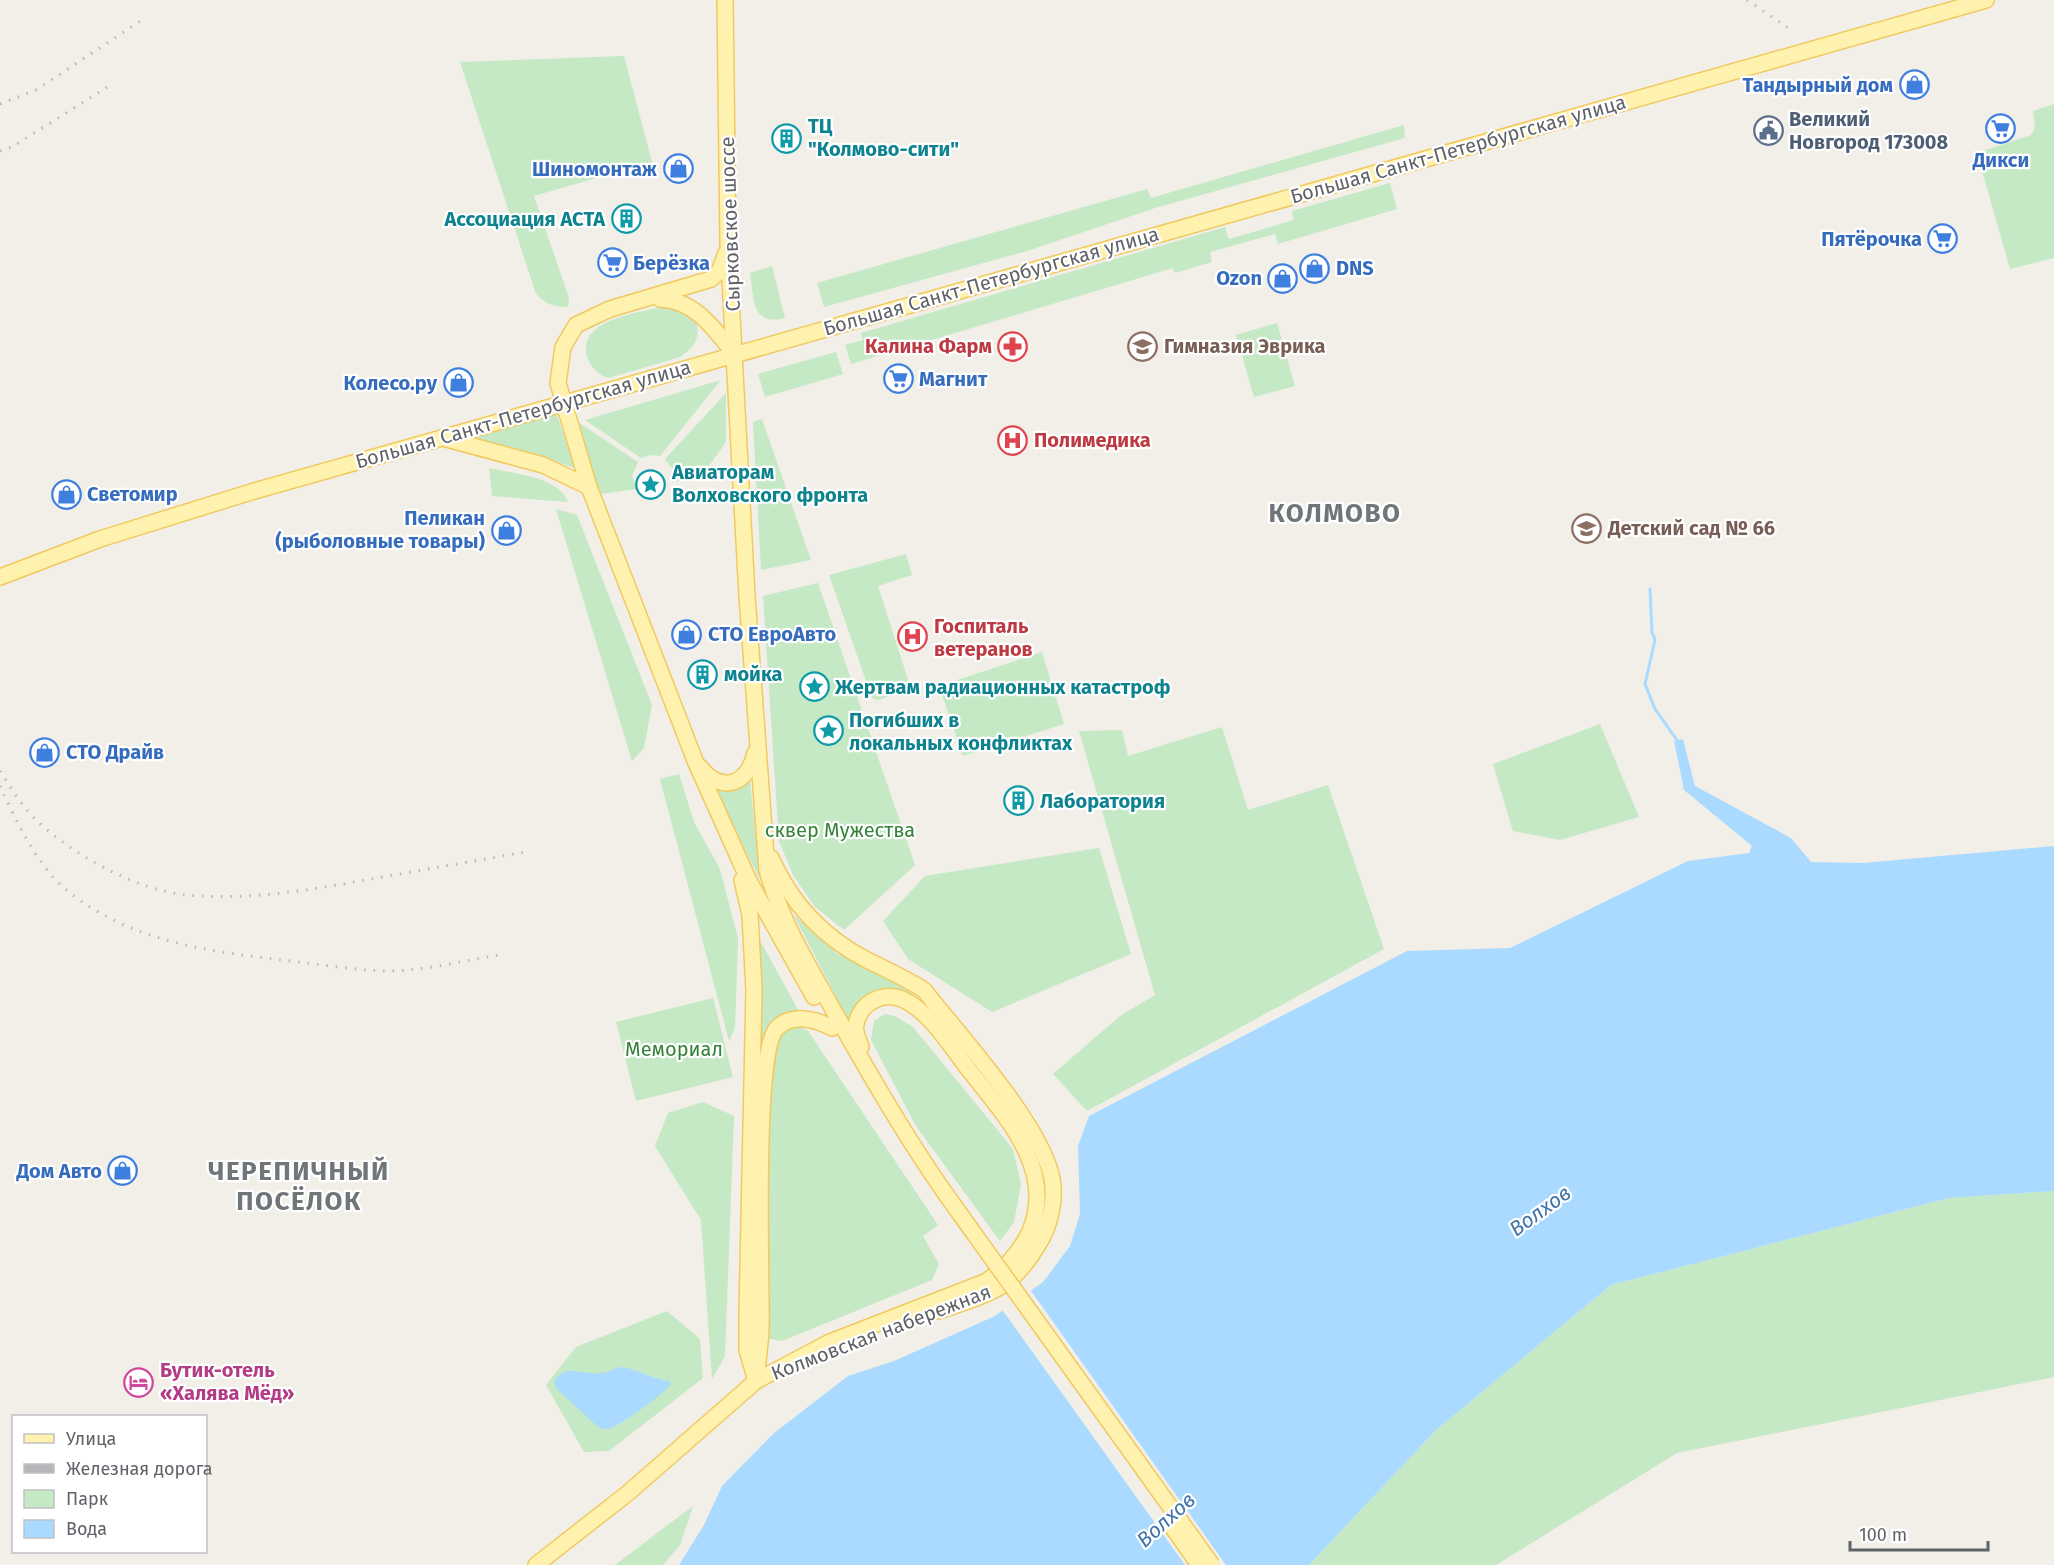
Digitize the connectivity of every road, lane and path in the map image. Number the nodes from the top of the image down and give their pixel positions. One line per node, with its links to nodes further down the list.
1 (725, 0): 3 (main road, Сырковское шоссе)
2 (1986, 0): 5 (main road, Большая Санкт-Петербургская улица)
3 (728, 242): 4 (main road); 5 (main road, Сырковское шоссе)
4 (651, 298): 5 (main road); 6 (main road)
5 (734, 353): 7 (main road, Большая Санкт-Петербургская улица); 12 (main road, Сырковское шоссе)
6 (558, 384): 7 (main road); 8 (main road)
7 (563, 402): 8 (main road, Большая Санкт-Петербургская улица); 10 (main road)
8 (532, 412): 9 (main road, Большая Санкт-Петербургская улица)
9 (443, 438): 10 (main road); 11 (main road, Большая Санкт-Петербургская улица)
10 (589, 487): 13 (main road)
11 (0, 577)
12 (757, 746): 13 (main road); 14 (main road, Сырковское шоссе)
13 (696, 763): 15 (main road)
14 (763, 839): 17 (main road, Сырковское шоссе); 19 (main road, Колмовская набережная)
15 (736, 854): 16 (main road); 19 (main road, Колмовская набережная)
16 (832, 1028): 18 (main road); 19 (main road, Колмовская набережная)
17 (868, 1073): 18 (main road); 19 (main road, Колмовская набережная)
18 (956, 1217): 21 (main road, bridge); 22 (main road, bridge)
19 (756, 1381): 20 (main road, Колмовская набережная)
20 (536, 1565)
21 (1199, 1565)
22 (1212, 1565)

